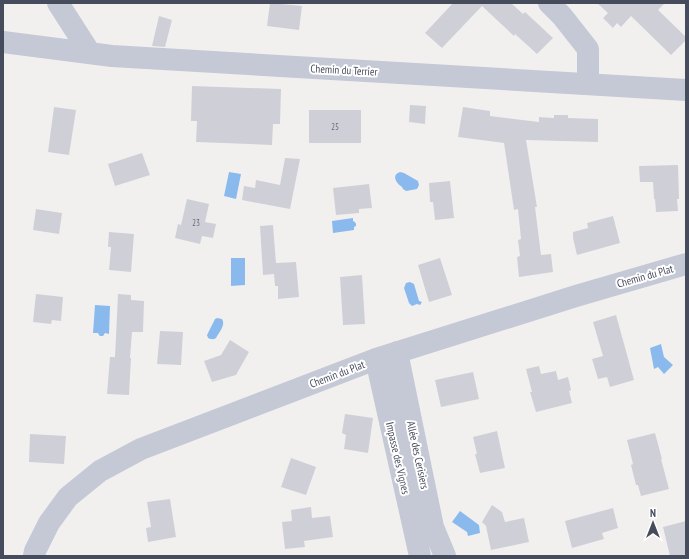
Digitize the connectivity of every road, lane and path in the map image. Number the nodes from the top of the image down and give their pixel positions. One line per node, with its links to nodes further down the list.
1 (58, 3): 4 (street)
2 (562, 7): 5 (street)
3 (3, 42): 4 (street, Chemin du Terrier)
4 (90, 53): 5 (street, Chemin du Terrier)
5 (588, 84): 6 (street, Chemin du Terrier)
6 (686, 90)
7 (686, 264): 8 (street, Chemin du Plat)
8 (397, 352): 9 (street, Chemin du Plat); 12 (street, Allée des Cerisiers)
9 (376, 359): 10 (street, Chemin du Plat); 11 (street, Impasse des Vignes)
10 (34, 556)
11 (420, 556)
12 (445, 556)

